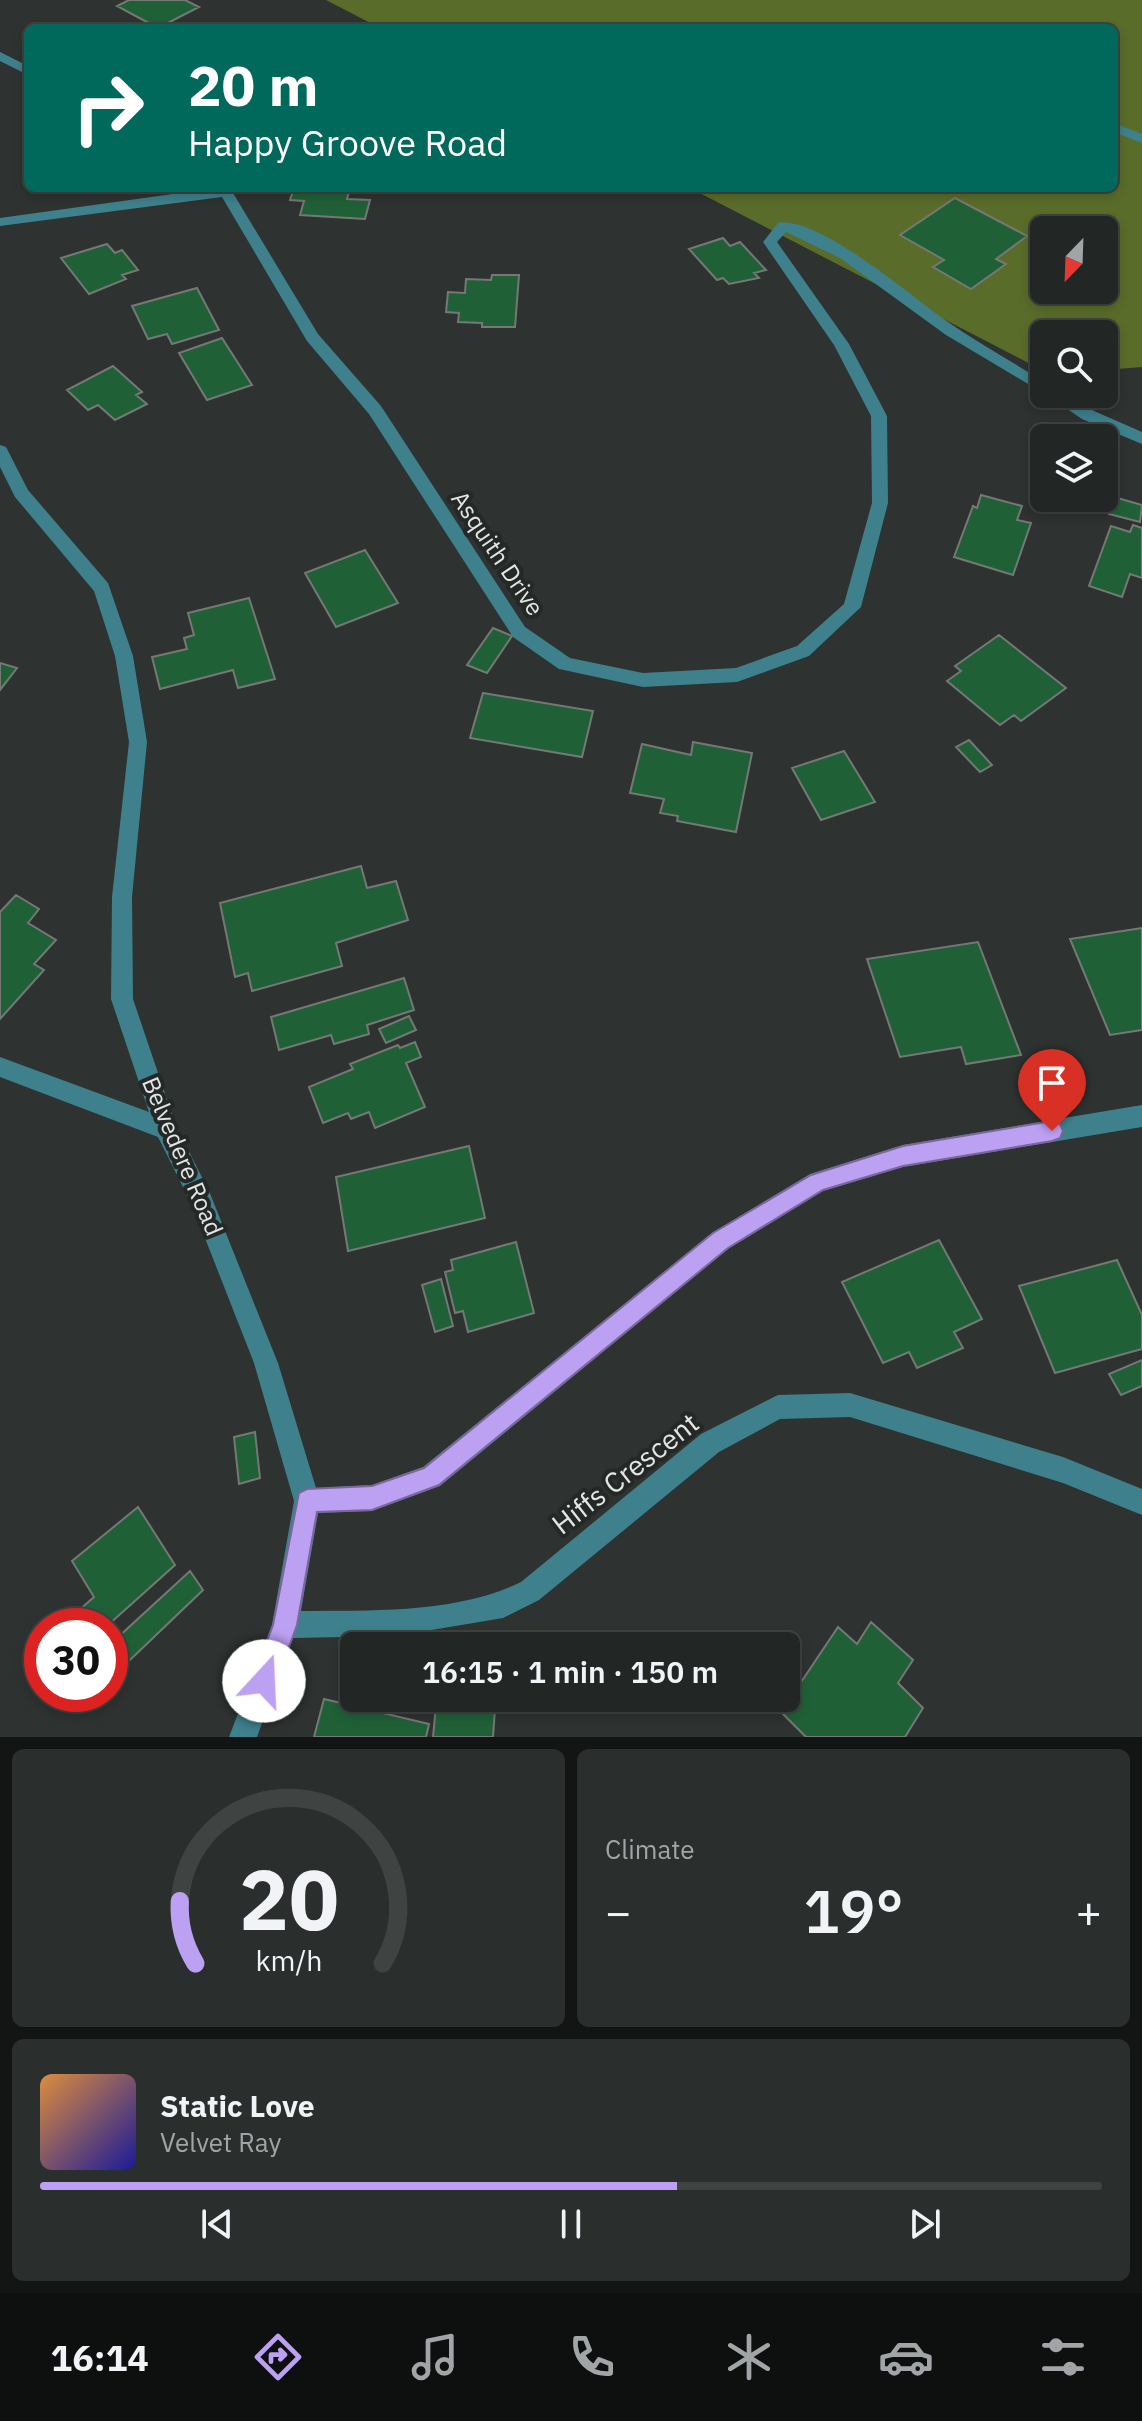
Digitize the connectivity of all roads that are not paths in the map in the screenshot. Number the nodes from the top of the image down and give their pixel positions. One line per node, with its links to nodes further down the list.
1 (0, 56): 2 (street)
2 (24, 69)
3 (1118, 129): 4 (street)
4 (1142, 139)
5 (210, 192): 7 (street)
6 (225, 192): 8 (street, Asquith Drive)
7 (0, 222)
8 (1030, 380)
9 (1076, 408): 10 (street)
10 (1142, 438)
11 (0, 451): 14 (street, Belvedere Road)
12 (0, 1067): 14 (street)
13 (1142, 1116): 15 (street)
14 (166, 1129): 15 (street, Belvedere Road)
15 (307, 1501): 17 (street, Belvedere Road)
16 (1142, 1502): 17 (street, Hiffs Crescent)
17 (285, 1625): 18 (street, Belvedere Road)
18 (243, 1737)

